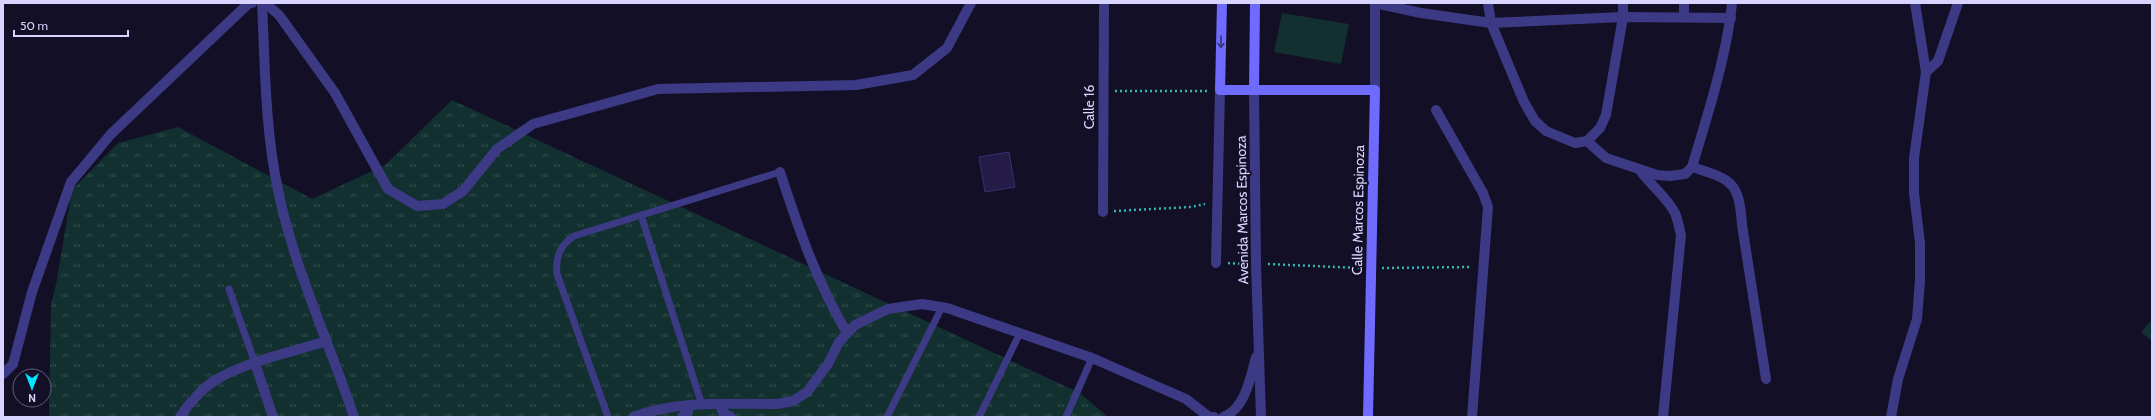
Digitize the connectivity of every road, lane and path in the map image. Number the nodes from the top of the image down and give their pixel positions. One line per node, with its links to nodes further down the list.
1 (252, 3): 44 (street)
2 (262, 3): 40 (street)
3 (265, 3): 4 (street)
4 (972, 3)
5 (1104, 3): 23 (street, Calle 16)
6 (1222, 3): 20 (street, Avenida Marcos Espinoza, one-way to 20)
7 (1255, 3): 21 (street, Avenida Marcos Espinoza)
8 (1375, 3): 18 (street); 22 (street, Calle Marcos Espinoza)
9 (1488, 3): 18 (street)
10 (1623, 3): 15 (street)
11 (1684, 3): 16 (street)
12 (1732, 3): 17 (street)
13 (1915, 3): 19 (street)
14 (1958, 3): 19 (street)
15 (1623, 17): 16 (street); 18 (street); 25 (street)
16 (1684, 17): 17 (street)
17 (1731, 18): 26 (street)
18 (1491, 23): 25 (street)
19 (1926, 72): 65 (street)
20 (1220, 90): 21 (street); 23 (path); 29 (street, Avenida Marcos Espinoza)
21 (1254, 90): 22 (street); 33 (street, Avenida Marcos Espinoza)
22 (1374, 90): 35 (street, Calle Marcos Espinoza)
23 (1102, 92): 30 (street, Calle 16)
24 (1436, 110): 34 (street)
25 (1587, 141): 27 (street)
26 (1692, 168): 27 (street); 45 (street)
27 (1639, 170): 64 (street)
28 (780, 172): 31 (lane); 38 (street)
29 (1217, 201): 30 (path); 32 (street, Avenida Marcos Espinoza)
30 (1103, 212)
31 (641, 215): 48 (lane); 52 (lane)
32 (1216, 263): 33 (path)
33 (1256, 264): 35 (path); 41 (street, Avenida Marcos Espinoza)
34 (1483, 267): 35 (path); 63 (street)
35 (1371, 268): 62 (street, Calle Marcos Espinoza)
36 (229, 289): 43 (lane)
37 (942, 307): 38 (street); 39 (street); 56 (lane)
38 (846, 333): 46 (street)
39 (1020, 333): 42 (street); 57 (lane)
40 (327, 341): 43 (street); 51 (street)
41 (1259, 347): 60 (street); 61 (street, Avenida Marcos Espinoza)
42 (1092, 358): 58 (lane); 59 (street)
43 (255, 363): 49 (street); 50 (street)
44 (3, 374)
45 (1766, 379)
46 (720, 404): 48 (street); 55 (street)
47 (690, 405): 48 (street); 53 (street); 54 (street)
48 (702, 405)
49 (180, 417)
50 (273, 417)
51 (354, 417)
52 (608, 417)
53 (632, 417)
54 (682, 417)
55 (731, 417)
56 (887, 417)
57 (979, 417)
58 (1066, 417)
59 (1214, 417)
60 (1223, 417)
61 (1262, 417)
62 (1368, 417)
63 (1472, 417)
64 (1663, 417)
65 (1891, 417)

